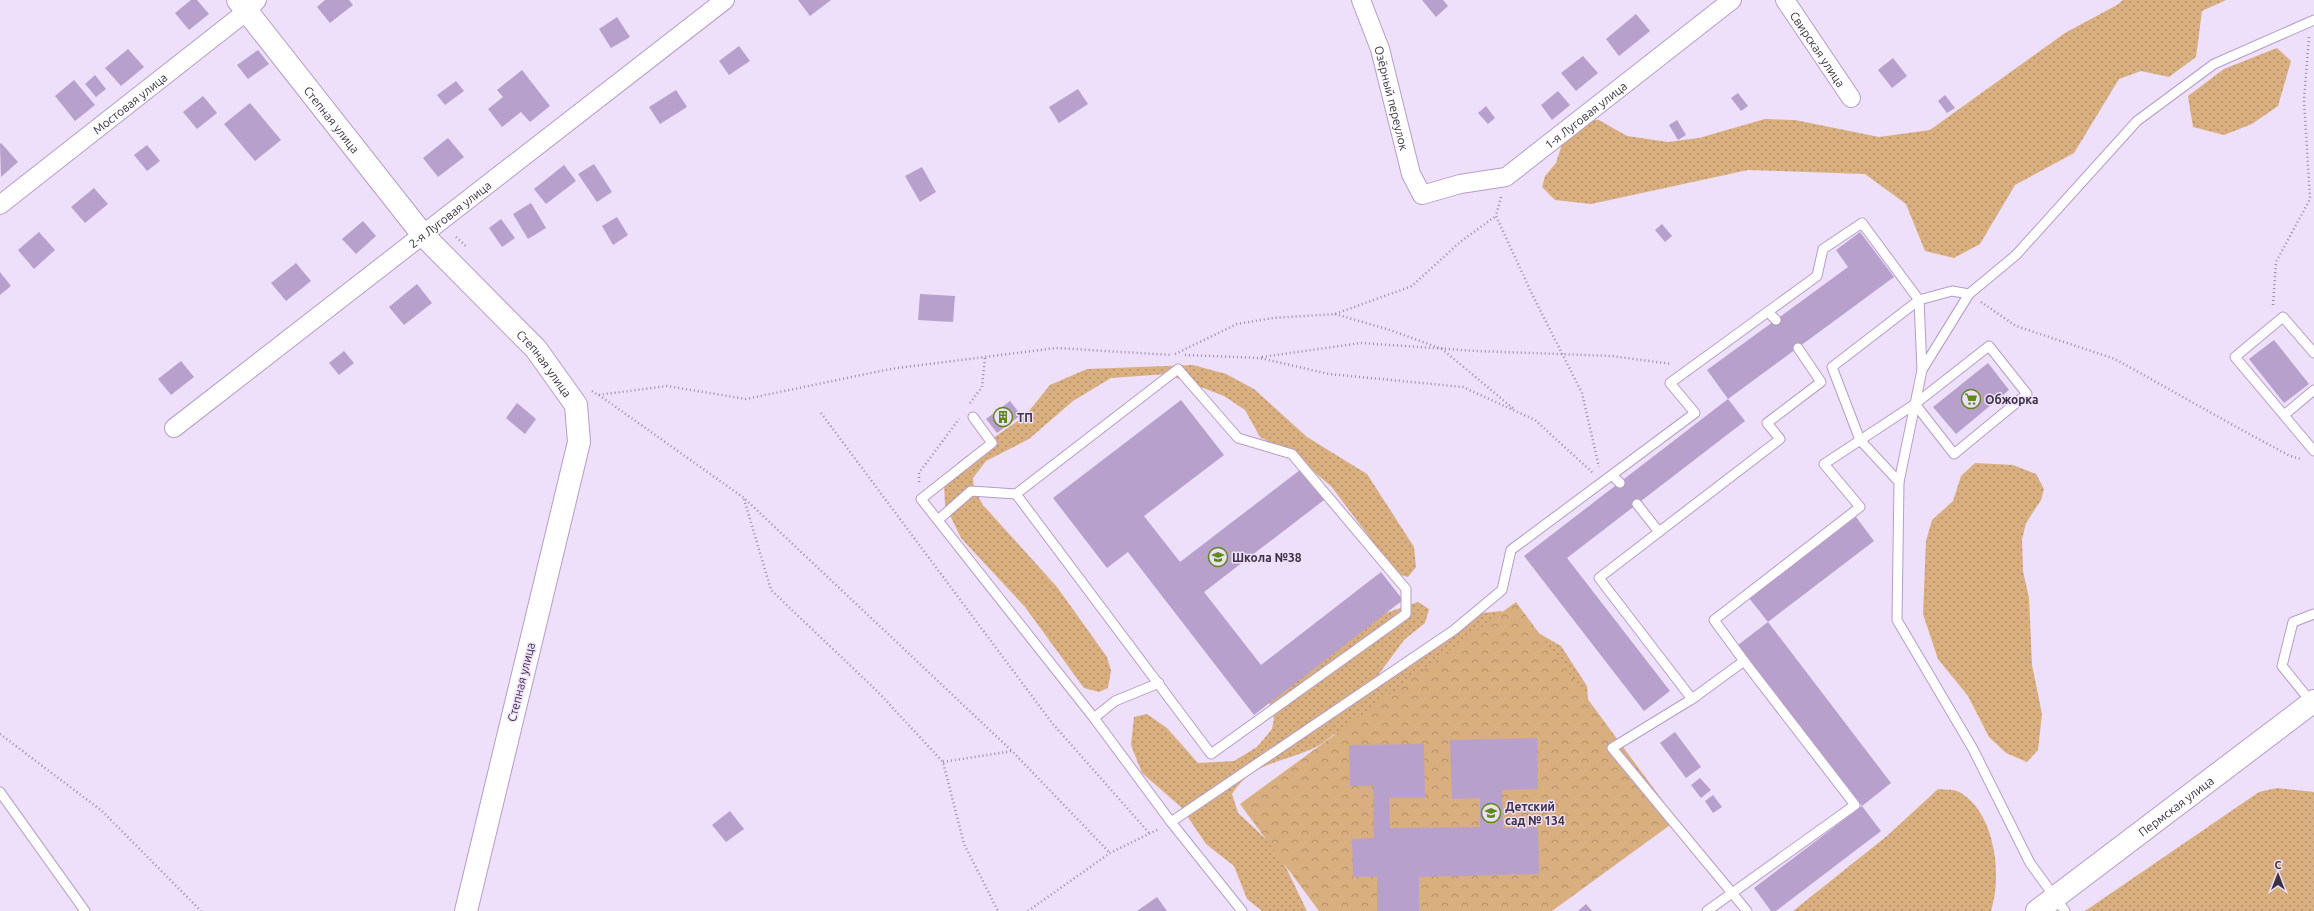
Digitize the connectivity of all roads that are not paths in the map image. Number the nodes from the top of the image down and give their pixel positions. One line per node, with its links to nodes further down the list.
1 (725, 0): 10 (street, 2-я Луговая улица)
2 (1361, 0): 8 (street, Озёрный переулок)
3 (1732, 0): 8 (street, 1-я Луговая улица)
4 (1785, 0): 7 (street, Свирская улица)
5 (248, 4): 9 (street, Мостовая улица); 10 (street, Степная улица)
6 (2312, 22): 11 (lane)
7 (1851, 98)
8 (1422, 195)
9 (0, 205)
10 (423, 235): 22 (street, 2-я Луговая улица); 43 (street, Степная улица)
11 (1968, 294): 12 (lane); 17 (lane)
12 (1919, 300): 13 (lane); 17 (lane); 23 (lane)
13 (1768, 312): 14 (lane); 25 (lane)
14 (1776, 320)
15 (1798, 348): 31 (lane)
16 (2314, 354): 20 (lane)
17 (1922, 370): 19 (lane)
18 (2314, 390): 20 (lane)
19 (1915, 404): 19 (lane); 23 (lane); 26 (lane)
20 (2284, 415): 24 (lane)
21 (973, 417): 30 (lane)
22 (174, 428)
23 (1860, 440): 26 (lane); 33 (lane)
24 (2314, 451)
25 (1612, 475): 27 (lane); 39 (lane)
26 (1899, 482): 41 (lane)
27 (1620, 483)
28 (1016, 494): 30 (lane); 34 (lane); 34 (lane)
29 (1637, 504): 31 (lane)
30 (938, 520): 37 (lane)
31 (1659, 532): 35 (lane)
32 (2314, 614): 36 (lane)
33 (1744, 661): 35 (lane); 40 (lane)
34 (1159, 684): 37 (lane)
35 (1692, 699): 40 (lane)
36 (2313, 702): 41 (street, Пермская улица)
37 (1094, 718): 39 (lane)
38 (0, 792): 42 (lane)
39 (1172, 822): 44 (lane)
40 (1733, 893): 45 (lane); 46 (lane)
41 (2052, 907)
42 (85, 911)
43 (466, 911)
44 (1242, 911)
45 (1707, 911)
46 (1747, 911)

